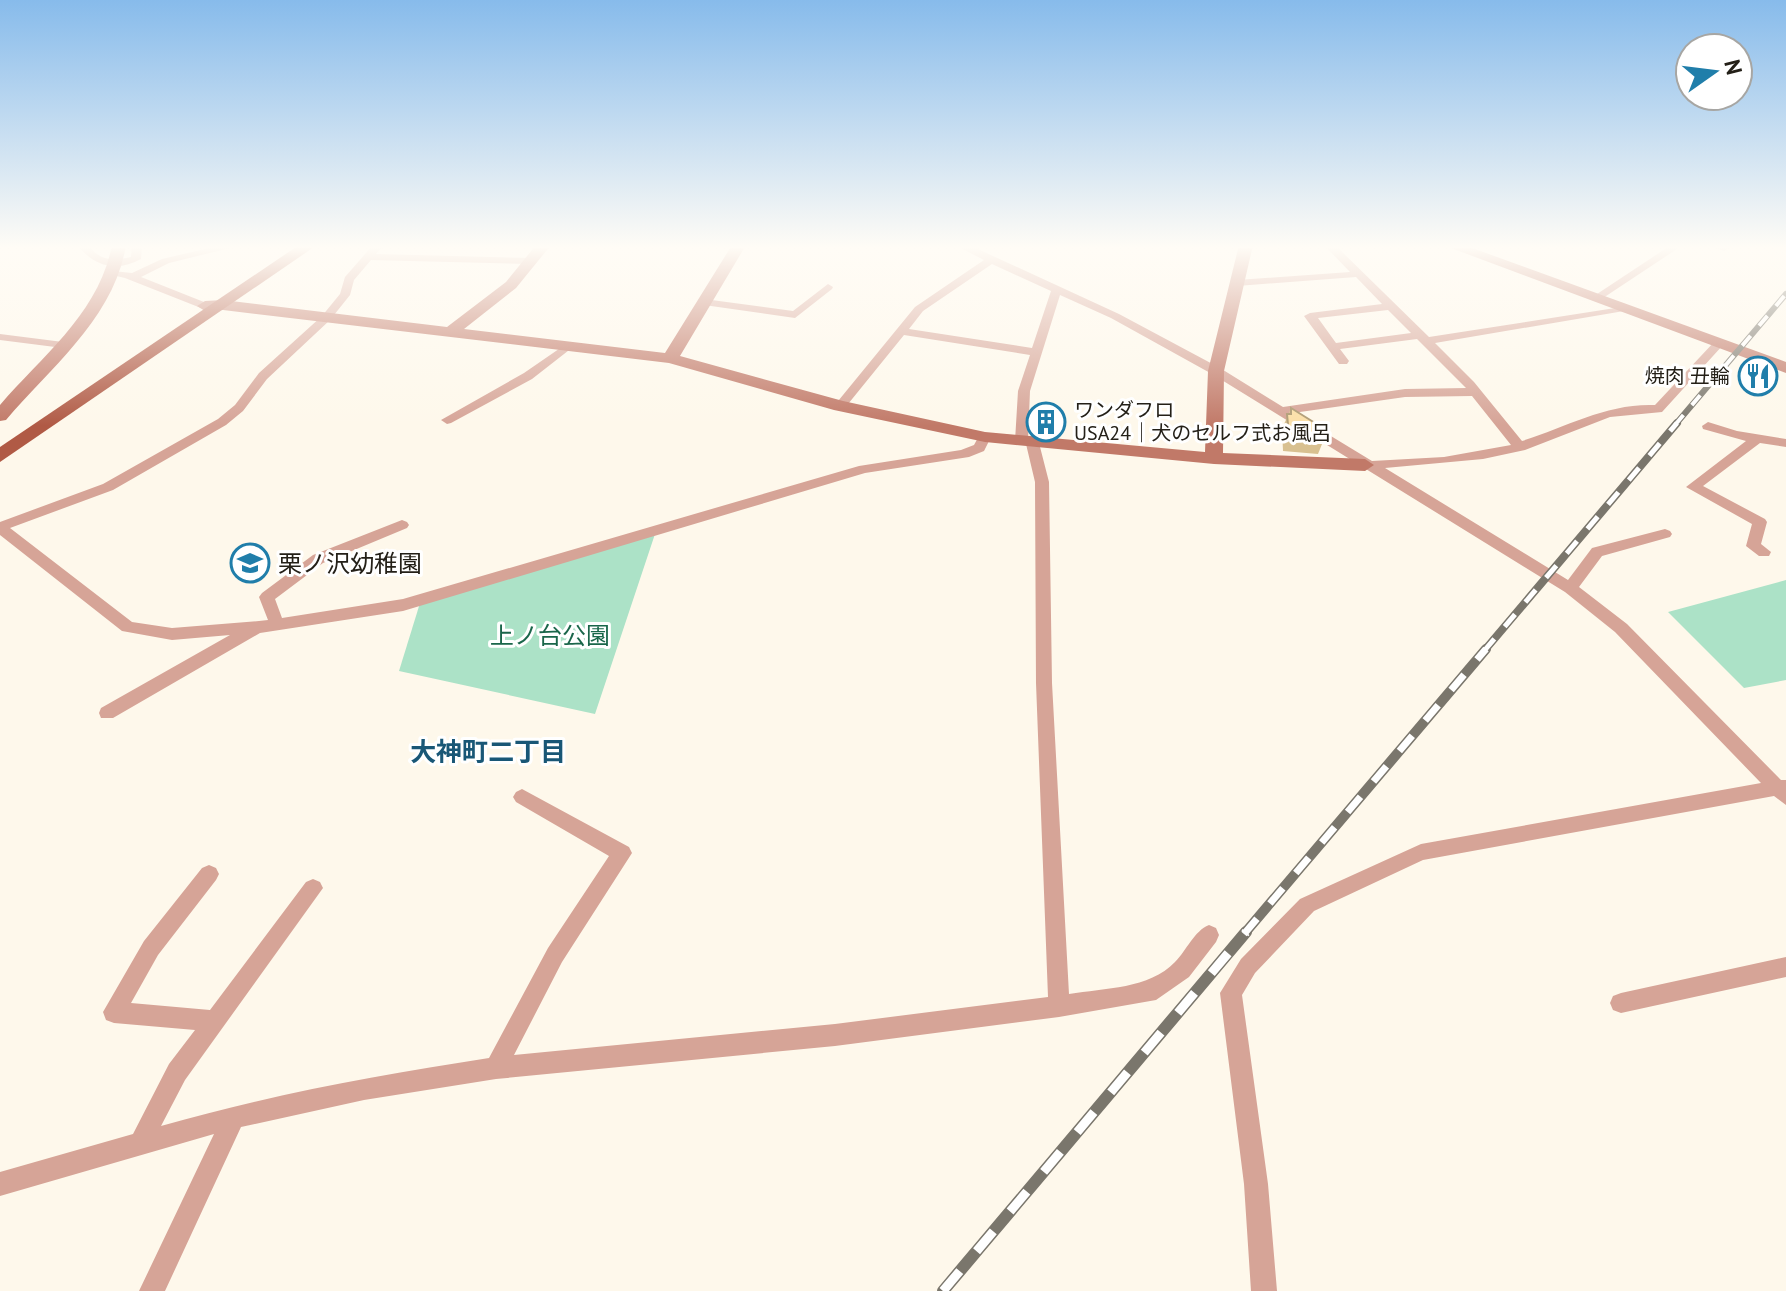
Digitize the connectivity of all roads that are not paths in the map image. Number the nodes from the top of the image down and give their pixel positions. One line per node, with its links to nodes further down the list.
1 (95, 305): 22 (street)
2 (211, 305): 13 (street)
3 (337, 305): 16 (street)
4 (485, 305): 18 (street)
5 (702, 305): 26 (street)
6 (727, 305): 7 (street)
7 (806, 305)
8 (925, 305): 17 (street)
9 (1051, 305): 25 (street)
10 (1090, 305): 29 (street)
11 (1232, 305): 29 (street)
12 (1616, 305): 15 (street)
13 (214, 306): 16 (street); 39 (main road); 42 (main road)
14 (1392, 306): 20 (street); 24 (street)
15 (1624, 308): 20 (street); 21 (street)
16 (326, 318): 18 (street); 46 (street)
17 (900, 331): 25 (street); 31 (street)
18 (450, 332): 23 (street)
19 (0, 337): 22 (street)
20 (1425, 338): 24 (street); 30 (street)
21 (1719, 343): 28 (street); 41 (street)
22 (63, 345): 33 (street)
23 (569, 345): 26 (street); 34 (street)
24 (1331, 347): 27 (street)
25 (1034, 352): 38 (street)
26 (670, 358): 31 (street)
27 (1343, 361)
28 (1786, 368)
29 (1216, 371): 32 (street); 43 (street)
30 (1476, 392): 32 (street); 41 (street)
31 (840, 406): 36 (street)
32 (1281, 411): 44 (street)
33 (0, 416)
34 (447, 420)
35 (1708, 426): 37 (street)
36 (985, 437): 38 (street); 50 (street)
37 (1757, 439): 40 (street); 48 (street)
38 (1026, 442): 43 (street); 60 (street)
39 (0, 443)
40 (1786, 443)
41 (1520, 447): 44 (street)
42 (0, 456)
43 (1214, 458): 44 (street)
44 (1365, 465): 49 (street)
45 (402, 525): 50 (street)
46 (0, 528): 51 (street)
47 (1665, 534): 49 (street)
48 (1764, 552)
49 (1570, 588): 53 (street)
50 (277, 624): 51 (street)
51 (259, 627): 52 (street)
52 (107, 713)
53 (1783, 790): 67 (street)
54 (522, 797): 62 (street)
55 (209, 874): 61 (street)
56 (313, 888): 61 (street)
57 (1209, 935): 60 (street)
58 (1785, 968): 59 (street)
59 (1621, 1003)
60 (1059, 1006): 62 (street)
61 (215, 1021): 64 (street)
62 (496, 1068): 63 (street)
63 (234, 1117): 64 (street); 66 (street)
64 (141, 1142): 65 (street)
65 (0, 1184)
66 (152, 1291)
67 (1264, 1291)

